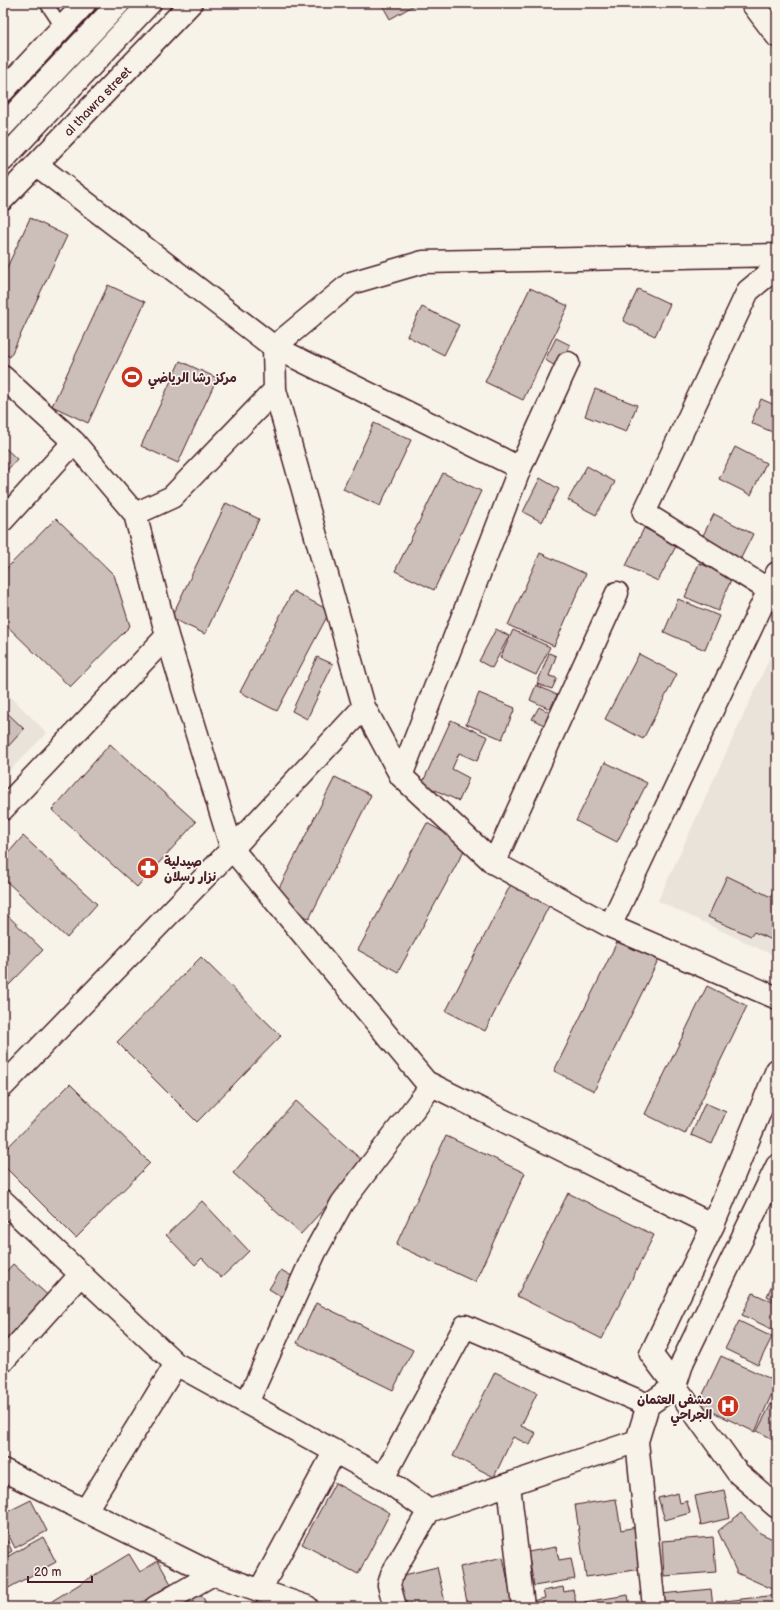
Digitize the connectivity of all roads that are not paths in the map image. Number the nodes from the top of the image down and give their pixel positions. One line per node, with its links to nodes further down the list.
1 (46, 3): 7 (lane)
2 (85, 3): 7 (street)
3 (119, 3): 10 (street)
4 (150, 3): 11 (street)
5 (191, 3): 12 (street, al thawra street)
6 (752, 3): 8 (street)
7 (62, 27): 9 (street)
8 (777, 36)
9 (3, 91)
10 (3, 126)
11 (3, 160)
12 (37, 165): 13 (street, al thawra street); 16 (street)
13 (3, 199)
14 (777, 256): 16 (street)
15 (777, 267): 24 (street)
16 (274, 347): 19 (street); 21 (street)
17 (568, 363): 21 (street)
18 (3, 377): 20 (street)
19 (275, 390): 22 (street); 27 (street)
20 (74, 442): 22 (street); 23 (street)
21 (520, 468): 28 (street)
22 (135, 514): 26 (street)
23 (3, 520)
24 (773, 581): 32 (street)
25 (617, 593): 31 (street)
26 (167, 636): 29 (street); 30 (street)
27 (364, 707): 28 (street); 30 (street)
28 (401, 776): 31 (street)
29 (3, 809)
30 (232, 849): 35 (street); 36 (street)
31 (494, 863): 32 (street)
32 (610, 926): 33 (street)
33 (777, 998)
34 (777, 1070): 39 (street)
35 (432, 1085): 39 (street); 44 (street)
36 (3, 1086)
37 (777, 1166): 43 (street)
38 (3, 1201): 40 (street)
39 (713, 1225): 43 (street)
40 (81, 1274): 41 (street); 42 (street)
41 (3, 1361)
42 (176, 1364): 44 (street); 52 (street)
43 (675, 1386): 45 (street); 51 (street)
44 (247, 1403): 47 (street)
45 (648, 1405): 46 (street); 49 (street)
46 (637, 1441): 50 (street); 60 (street)
47 (335, 1451): 49 (street); 55 (street)
48 (3, 1470): 52 (street)
49 (383, 1478): 53 (street)
50 (509, 1484): 53 (street); 59 (street)
51 (777, 1507)
52 (86, 1510): 54 (street)
53 (429, 1511): 58 (street)
54 (213, 1574): 55 (street); 56 (street)
55 (260, 1590): 57 (street)
56 (156, 1607)
57 (307, 1607)
58 (395, 1607)
59 (523, 1607)
60 (654, 1607)

